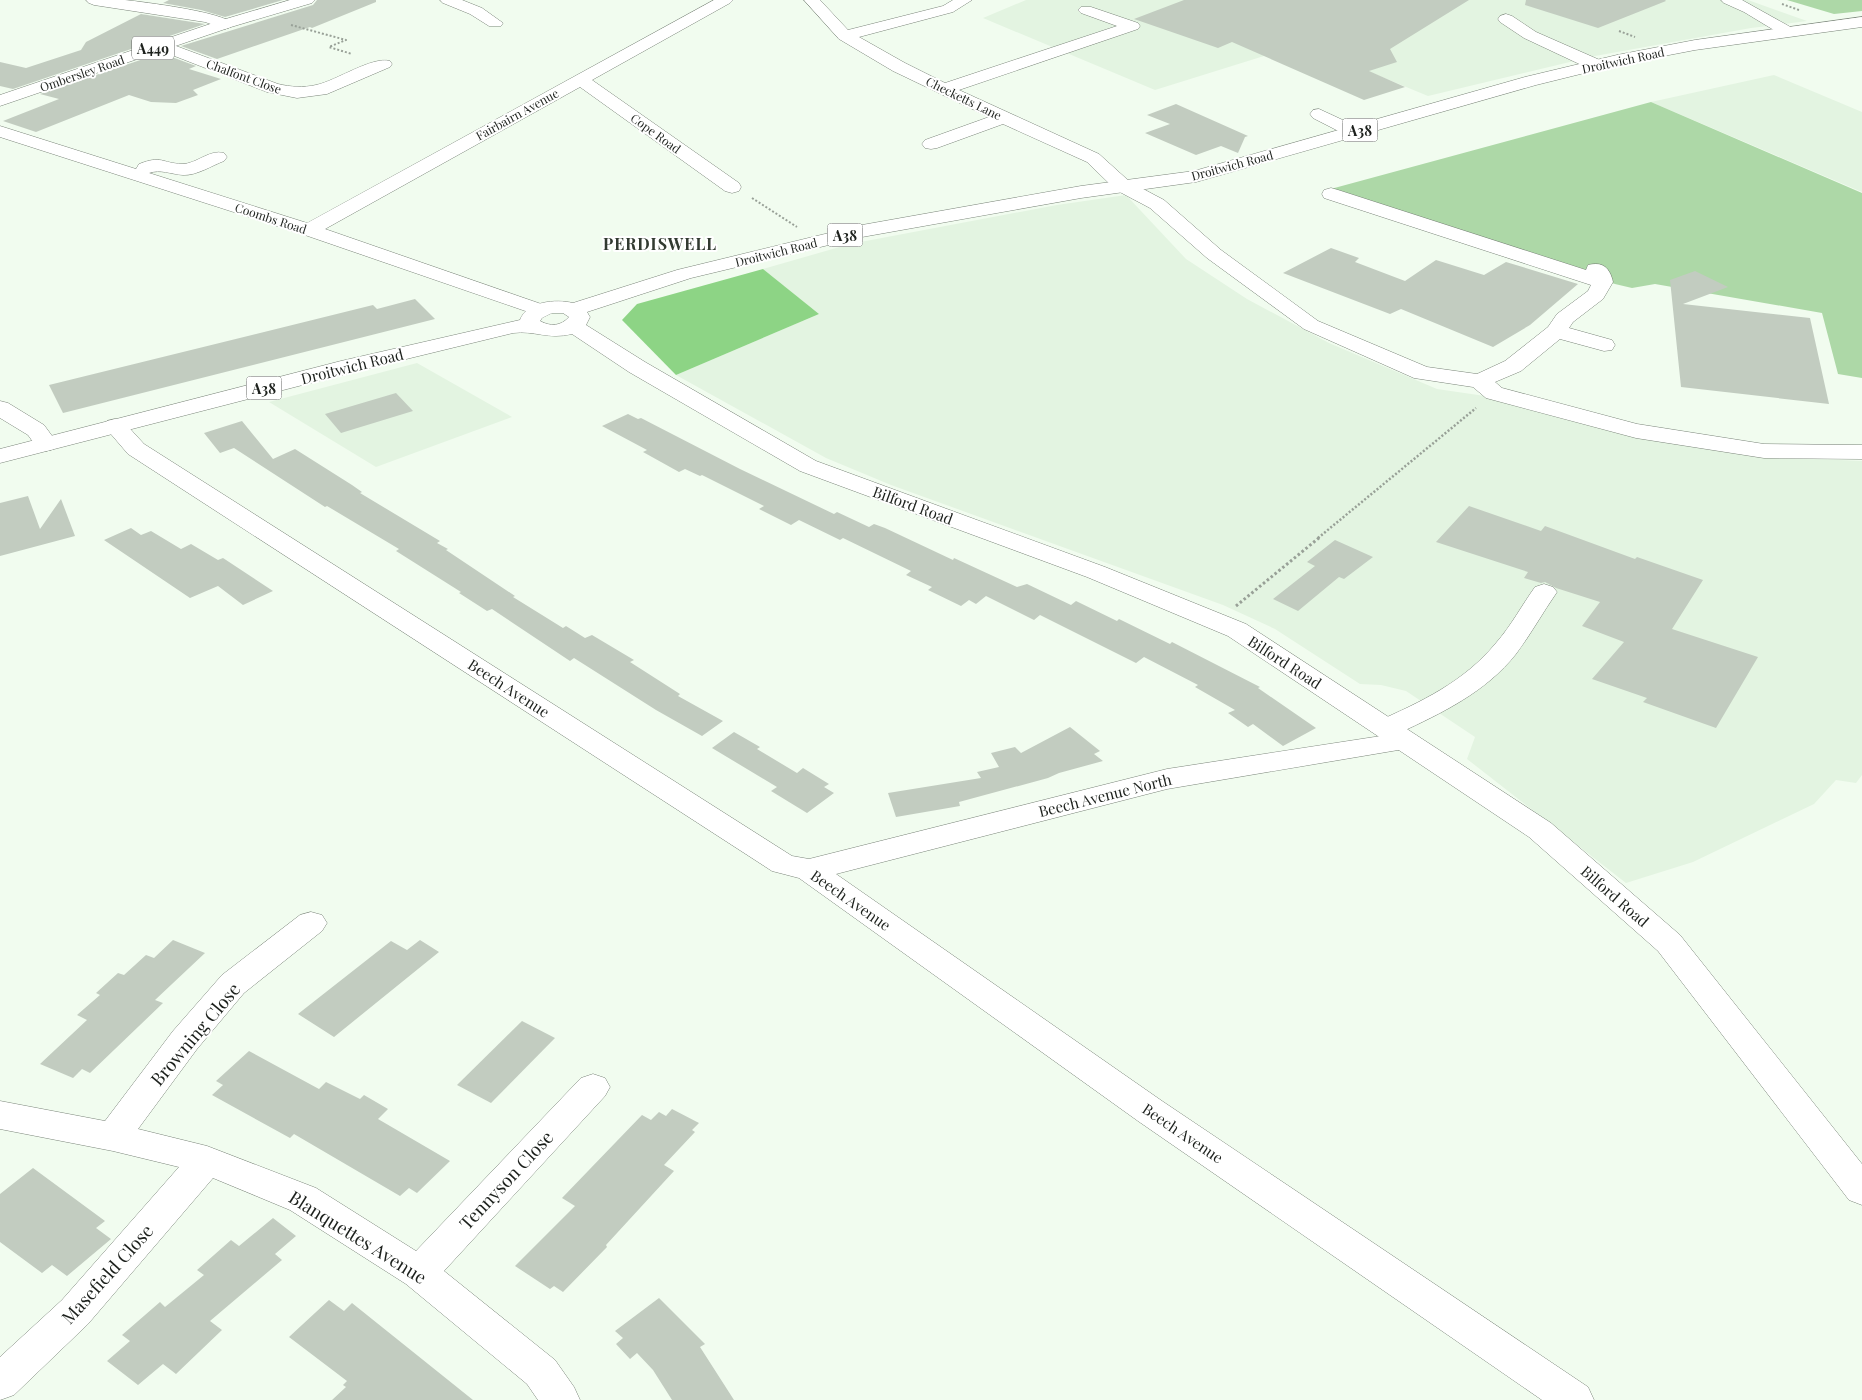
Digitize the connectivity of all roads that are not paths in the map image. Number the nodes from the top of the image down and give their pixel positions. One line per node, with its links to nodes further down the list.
1 (94, 0): 10 (street)
2 (198, 0): 10 (street)
3 (307, 0): 14 (street, Ombersley Road / A449)
4 (448, 0): 13 (street)
5 (725, 0): 20 (street, Fairbairn Avenue)
6 (812, 0): 16 (street, Checketts Lane)
7 (964, 0): 16 (street)
8 (1728, 0): 15 (street)
9 (1086, 10): 21 (street)
10 (169, 12): 14 (street)
11 (1506, 19): 19 (street)
12 (1862, 22): 15 (street, Droitwich Road / A38)
13 (495, 23)
14 (225, 24): 17 (street, Ombersley Road / A449)
15 (1788, 32): 19 (street, Droitwich Road / A38)
16 (845, 36): 21 (street, Checketts Lane)
17 (160, 45): 18 (street, Chalfont Close); 22 (street, Ombersley Road / A449)
18 (384, 64)
19 (1596, 65): 26 (street, Droitwich Road / A38)
20 (580, 79): 31 (street, Cope Road); 33 (street, Fairbairn Avenue)
21 (944, 89): 24 (street, Checketts Lane)
22 (3, 98)
23 (1319, 114): 26 (street)
24 (1004, 118): 27 (street); 30 (street, Checketts Lane)
25 (0, 130): 29 (street, Coombs Road)
26 (1354, 132): 30 (street, Droitwich Road / A38)
27 (931, 144)
28 (218, 157): 29 (street)
29 (132, 174): 33 (street, Coombs Road)
30 (1123, 186): 37 (street, Droitwich Road / A38); 40 (street, Checketts Lane)
31 (732, 187)
32 (1331, 194): 35 (street)
33 (309, 230): 36 (street, Coombs Road)
34 (1530, 241): 35 (street)
35 (1603, 282): 38 (street)
36 (535, 317): 37 (street, Droitwich Road); 42 (street, Droitwich Road / A38)
37 (573, 318): 47 (street, Bilford Road)
38 (1557, 331): 39 (street); 40 (street)
39 (1604, 345)
40 (1487, 387): 44 (street, Checketts Lane)
41 (0, 408): 43 (street)
42 (115, 426): 43 (street, Droitwich Road / A38); 48 (street, Beech Avenue)
43 (46, 444): 45 (street, Droitwich Road / A38)
44 (1862, 452)
45 (0, 456)
46 (1544, 592): 47 (street, Beech Avenue North)
47 (1396, 734): 48 (street, Beech Avenue North); 54 (street, Bilford Road)
48 (809, 870): 58 (street, Beech Avenue)
49 (311, 923): 52 (street, Browning Close)
50 (593, 1087): 55 (street, Tennyson Close)
51 (0, 1115): 52 (street, Blanquettes Avenue)
52 (113, 1137): 53 (street, Blanquettes Avenue)
53 (207, 1160): 55 (street, Blanquettes Avenue); 56 (street, Masefield Close)
54 (1862, 1190)
55 (419, 1273): 57 (street, Blanquettes Avenue)
56 (0, 1382)
57 (560, 1400)
58 (1574, 1400)

